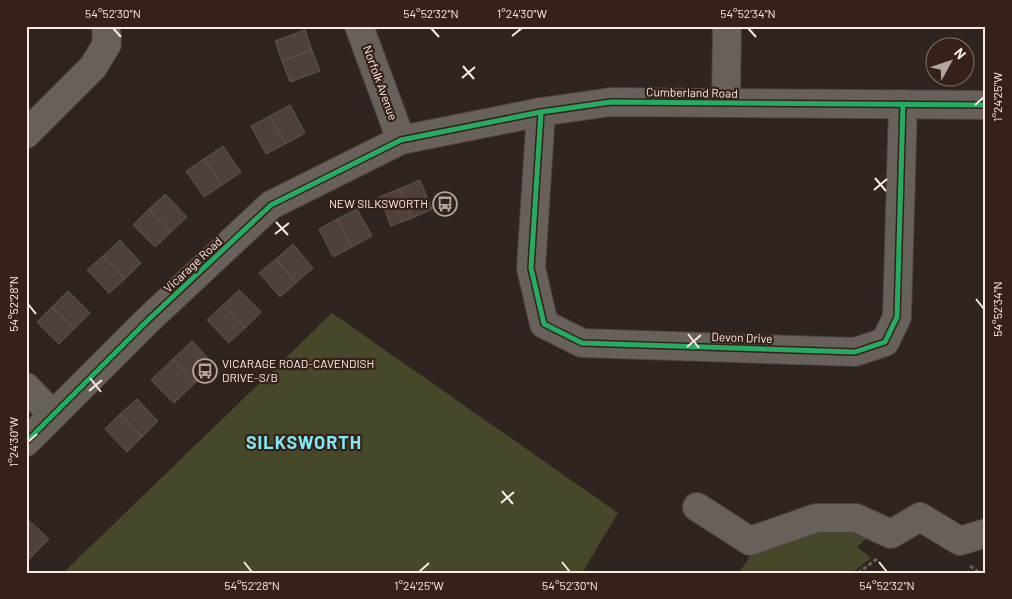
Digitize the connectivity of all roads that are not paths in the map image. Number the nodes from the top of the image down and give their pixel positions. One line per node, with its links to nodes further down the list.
1 (106, 26): 8 (street)
2 (359, 26): 9 (street, Norfolk Avenue)
3 (727, 26): 4 (street)
4 (726, 103): 5 (street, Cumberland Road); 7 (street, Cumberland Road)
5 (903, 104): 6 (street, Cumberland Road); 7 (street, Devon Drive)
6 (986, 105)
7 (541, 112): 9 (street, Cumberland Road)
8 (26, 134)
9 (401, 140): 11 (street, Vicarage Road)
10 (26, 387): 11 (street)
11 (53, 415): 12 (street, Vicarage Road)
12 (26, 442)
13 (697, 507): 14 (street)
14 (986, 533)

